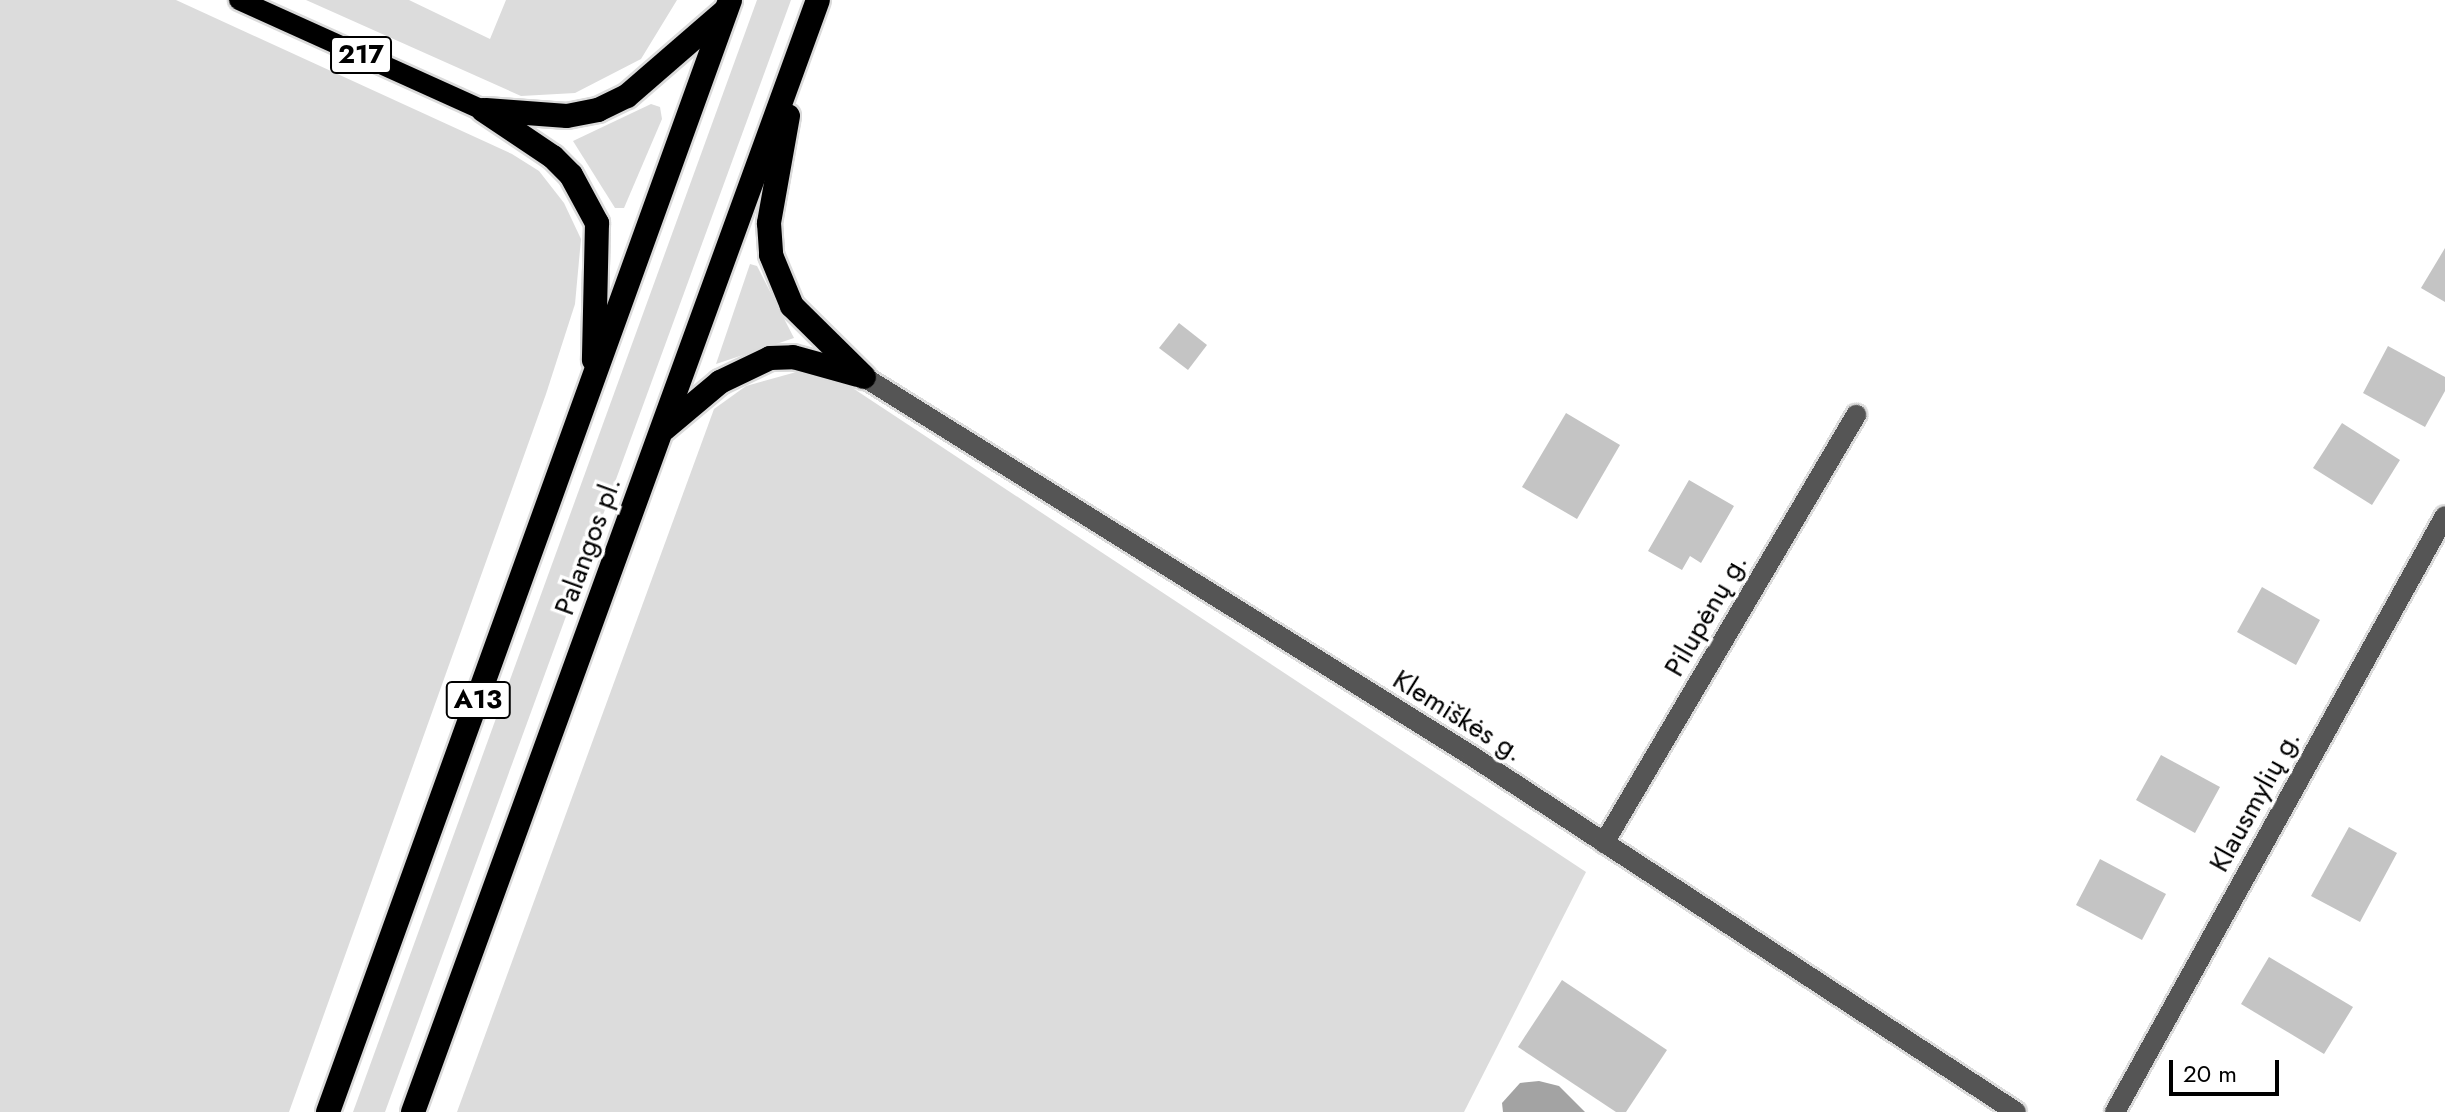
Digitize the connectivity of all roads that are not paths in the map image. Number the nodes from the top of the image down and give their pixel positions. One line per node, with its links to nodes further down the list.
1 (239, 0): 5 (main road, 217)
2 (818, 0): 4 (highway, Palangos pl. / A13)
3 (728, 5): 5 (highway); 7 (highway, Palangos pl. / A13)
4 (800, 49): 6 (highway); 9 (highway, Palangos pl. / A13)
5 (483, 110): 7 (highway)
6 (864, 377): 9 (highway); 11 (street, Klemiškės g.)
7 (593, 387): 12 (highway, Palangos pl. / A13)
8 (1856, 415): 11 (street, Pilupėnų g.)
9 (662, 431): 13 (highway, Palangos pl. / A13)
10 (2445, 516): 15 (street, Klausmylių g.)
11 (1604, 843): 14 (street, Klemiškės g.)
12 (328, 1112)
13 (413, 1112)
14 (2016, 1112)
15 (2115, 1112)

